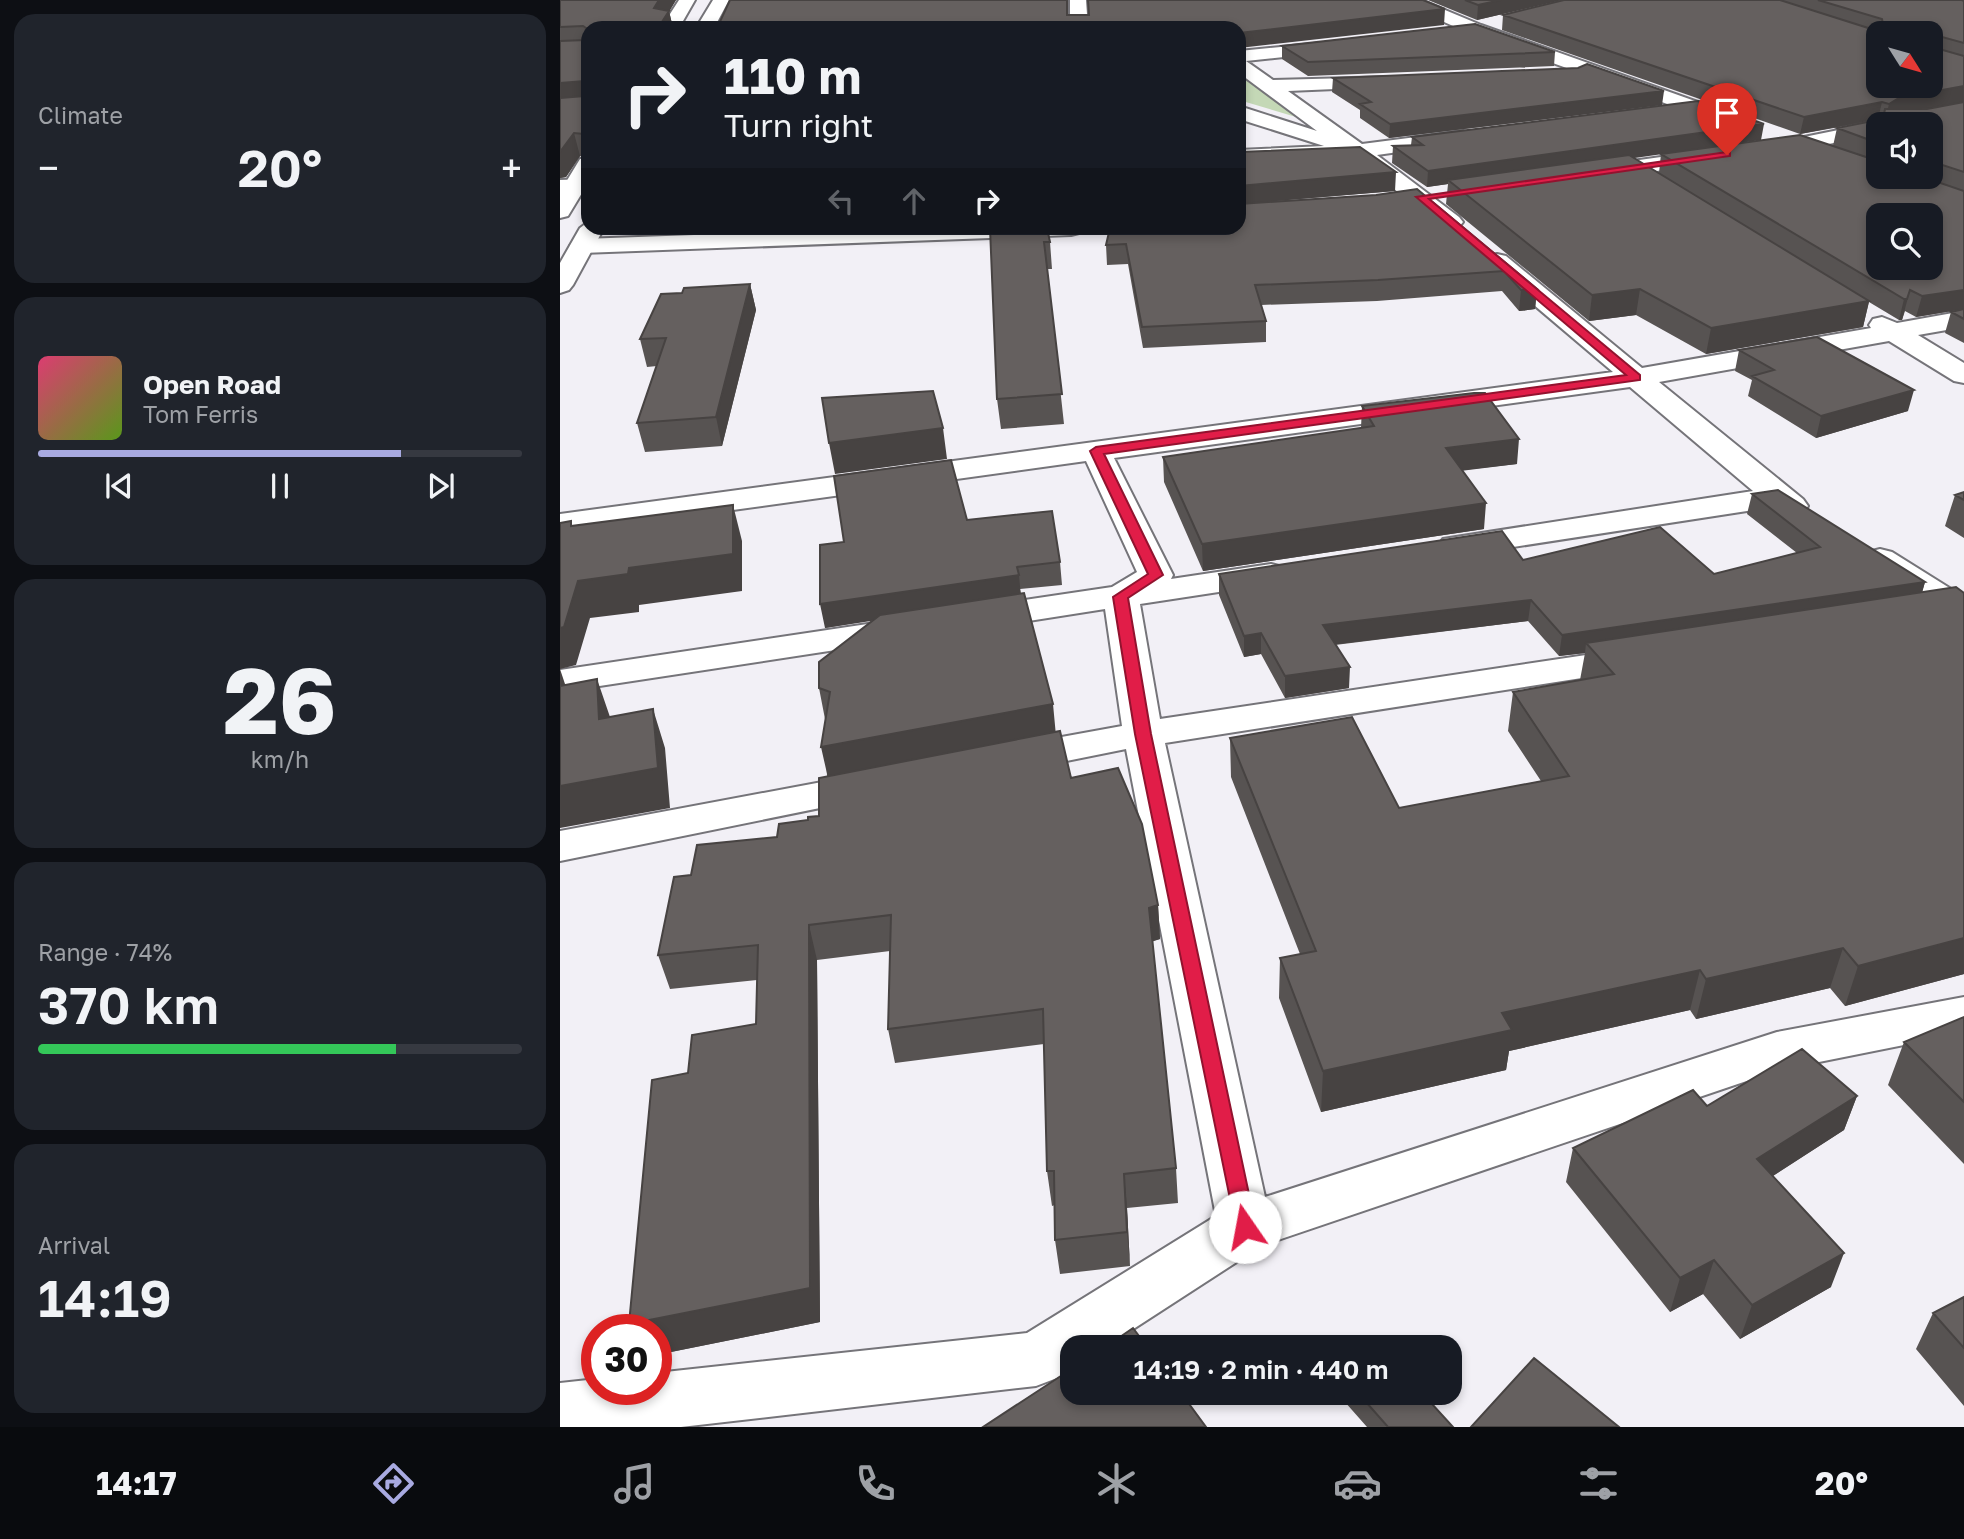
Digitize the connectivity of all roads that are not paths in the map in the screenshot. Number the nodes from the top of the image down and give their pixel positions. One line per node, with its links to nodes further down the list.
1 (687, 0): 5 (street)
2 (721, 0): 6 (street)
3 (1078, 0): 7 (street)
4 (1407, 0): 9 (street)
5 (674, 21)
6 (709, 21)
7 (1080, 21)
8 (1501, 22): 9 (street)
9 (1475, 29): 10 (street); 14 (street)
10 (1434, 34)
11 (1354, 44): 12 (street)
12 (1246, 56)
13 (1246, 69): 17 (street)
14 (1597, 72): 15 (street); 18 (street)
15 (1542, 75)
16 (1406, 80): 17 (street)
17 (1270, 86): 24 (street)
18 (1698, 108): 19 (street); 23 (street)
19 (1657, 113)
20 (1246, 114): 24 (street)
21 (1866, 130): 23 (street)
22 (1480, 135): 24 (street)
23 (1799, 144): 26 (street); 27 (street)
24 (1357, 151): 25 (street); 31 (street)
25 (1246, 156)
26 (1839, 158)
27 (1630, 168): 28 (street); 30 (street)
28 (1578, 175)
29 (574, 186): 33 (street)
30 (1664, 189)
31 (1434, 196): 32 (street); 41 (street)
32 (1387, 202)
33 (560, 211)
34 (695, 235): 35 (street)
35 (587, 237): 36 (street)
36 (563, 275)
37 (1859, 310): 39 (street)
38 (1964, 318): 39 (street)
39 (1894, 331): 40 (street); 41 (street)
40 (1964, 375)
41 (1636, 378): 42 (street); 43 (street)
42 (1096, 451): 45 (street); 49 (street)
43 (1779, 497): 44 (street); 47 (street)
44 (1813, 518)
45 (560, 524)
46 (1858, 546): 50 (street)
47 (1422, 551)
48 (1299, 570): 49 (street)
49 (1121, 597): 53 (street); 54 (street)
50 (1962, 611): 51 (street)
51 (1906, 618)
52 (1661, 655): 54 (street)
53 (560, 681)
54 (1143, 734): 55 (street); 59 (street)
55 (980, 765)
56 (899, 781): 57 (street)
57 (560, 846)
58 (1964, 1015): 59 (street)
59 (1245, 1227): 60 (street)
60 (560, 1412)

